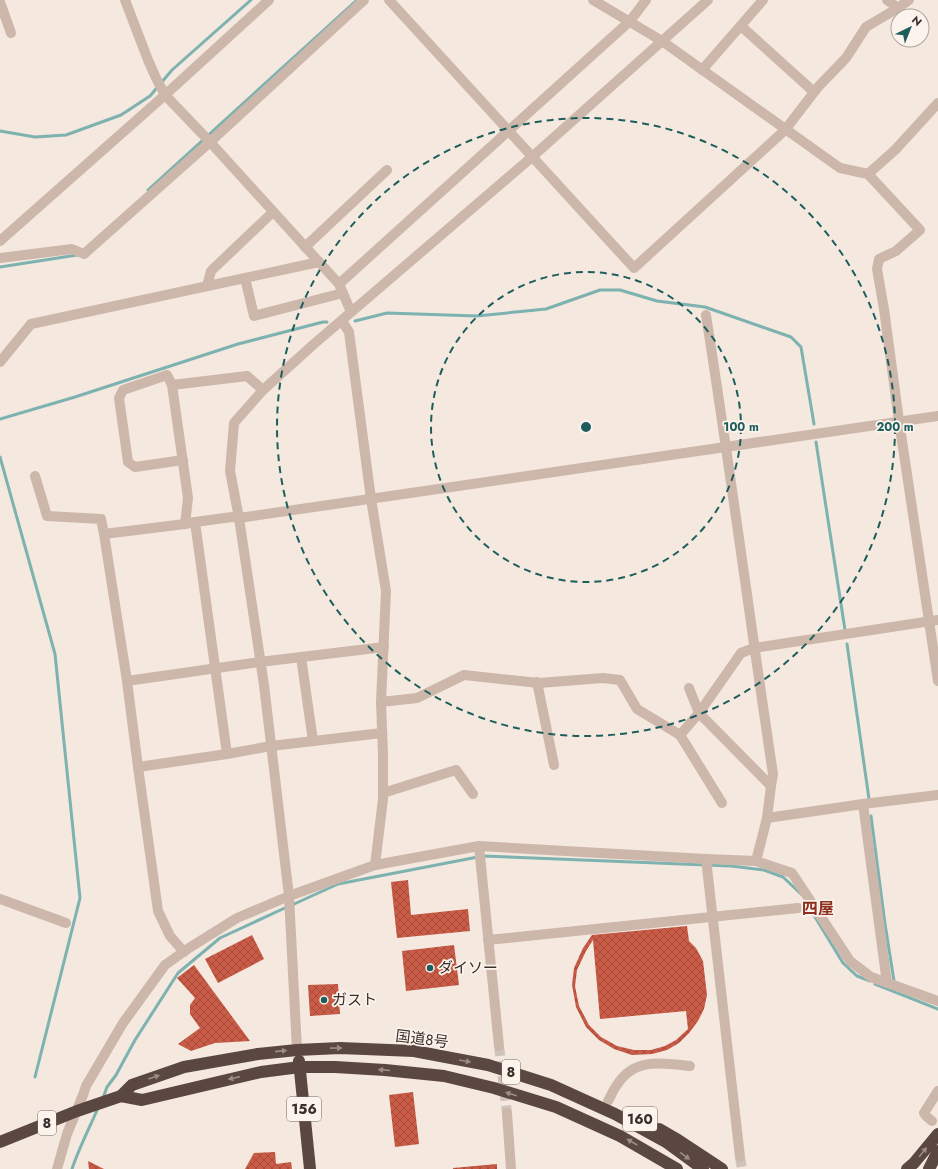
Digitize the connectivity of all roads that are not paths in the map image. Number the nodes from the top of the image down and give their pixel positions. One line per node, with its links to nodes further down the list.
1 (125, 0): 19 (street)
2 (268, 0): 19 (street)
3 (364, 0): 24 (street)
4 (389, 0): 22 (street)
5 (593, 0): 14 (street)
6 (646, 0): 14 (street)
7 (708, 0): 17 (street)
8 (763, 0): 15 (street)
9 (886, 0): 12 (street)
10 (910, 0): 12 (street)
11 (0, 2): 16 (street)
12 (898, 8)
13 (890, 12): 20 (street)
14 (630, 21): 17 (street); 22 (street)
15 (741, 26): 18 (street); 20 (street)
16 (11, 33)
17 (662, 41): 18 (street); 25 (street)
18 (702, 70): 23 (street)
19 (164, 92): 24 (street); 29 (street)
20 (814, 92): 23 (street)
21 (938, 103): 27 (street)
22 (508, 130): 25 (street); 35 (street)
23 (785, 130): 25 (street); 27 (street)
24 (207, 139): 28 (street); 31 (street)
25 (532, 157): 36 (street)
26 (387, 170): 30 (street)
27 (868, 174): 43 (street)
28 (273, 212): 30 (street); 34 (street)
29 (0, 241)
30 (305, 247): 32 (street)
31 (0, 258)
32 (319, 262): 33 (street); 35 (street)
33 (245, 278): 34 (street); 35 (street)
34 (207, 286): 39 (street)
35 (341, 288): 36 (street)
36 (351, 312): 38 (street)
37 (706, 315): 44 (street)
38 (342, 321): 41 (street); 47 (street)
39 (0, 362)
40 (172, 385): 41 (street); 45 (street); 45 (street)
41 (263, 390): 48 (street)
42 (938, 416): 43 (street)
43 (899, 421): 44 (street); 52 (street)
44 (726, 446): 47 (street); 54 (street)
45 (183, 460): 50 (street)
46 (35, 476): 51 (street)
47 (371, 499): 48 (street); 53 (street)
48 (239, 518): 49 (street); 56 (street)
49 (195, 522): 50 (street); 57 (street)
50 (185, 524): 51 (street)
51 (104, 534): 58 (street)
52 (934, 620): 54 (street); 59 (street)
53 (384, 647): 55 (street); 62 (street)
54 (754, 648): 63 (street); 71 (street)
55 (301, 657): 56 (street); 66 (street)
56 (260, 662): 57 (street); 67 (street)
57 (215, 669): 58 (street); 68 (street)
58 (127, 681): 70 (street)
59 (938, 681)
60 (537, 682): 62 (street); 65 (street); 69 (street)
61 (690, 688): 63 (street)
62 (381, 702): 64 (street)
63 (699, 713): 65 (street); 71 (street)
64 (382, 733): 66 (street); 72 (street)
65 (680, 734): 75 (street)
66 (313, 741): 67 (street)
67 (271, 746): 68 (street); 82 (street)
68 (227, 754): 70 (street)
69 (554, 765)
70 (138, 767): 88 (street)
71 (771, 786): 77 (street)
72 (383, 793): 73 (street); 81 (street)
73 (473, 794)
74 (938, 795): 76 (street)
75 (722, 803)
76 (863, 804): 77 (street); 89 (street)
77 (767, 818): 80 (street)
78 (479, 846): 79 (street); 81 (street); 87 (street)
79 (706, 860): 80 (street); 85 (street)
80 (756, 861): 89 (street)
81 (375, 865): 82 (street)
82 (289, 898): 88 (street); 92 (street)
83 (0, 899): 86 (street)
84 (798, 908): 85 (street)
85 (713, 917): 87 (street); 105 (street)
86 (66, 923)
87 (488, 940): 91 (street)
88 (184, 952): 99 (street)
89 (887, 983): 90 (street)
90 (938, 1001)
91 (499, 1046)
92 (297, 1050): 94 (highway, 156); 95 (highway, 国道8号 / 8, one-way to 95); 97 (highway, 国道8号 / 8, one-way to 92)
93 (690, 1066): 98 (street)
94 (300, 1068): 97 (highway, 国道8号 / 8, one-way to 97); 108 (highway, 156); 110 (highway, 国道8号 / 8, one-way to 94)
95 (551, 1085): 98 (highway, 160); 111 (highway, 国道8号 / 8, one-way to 111)
96 (938, 1091): 101 (street)
97 (121, 1096): 99 (highway, 国道8号 / 8)
98 (608, 1101): 112 (highway, 160)
99 (77, 1111): 103 (highway, 国道8号 / 8); 107 (street)
100 (507, 1113): 109 (street)
101 (932, 1121)
102 (938, 1134): 113 (highway, one-way to 102)
103 (0, 1142)
104 (938, 1151): 114 (highway)
105 (740, 1158)
106 (938, 1165): 115 (highway)
107 (57, 1169)
108 (310, 1169)
109 (511, 1169)
110 (677, 1169)
111 (703, 1169)
112 (722, 1169)
113 (907, 1169)
114 (929, 1169)
115 (936, 1169)

